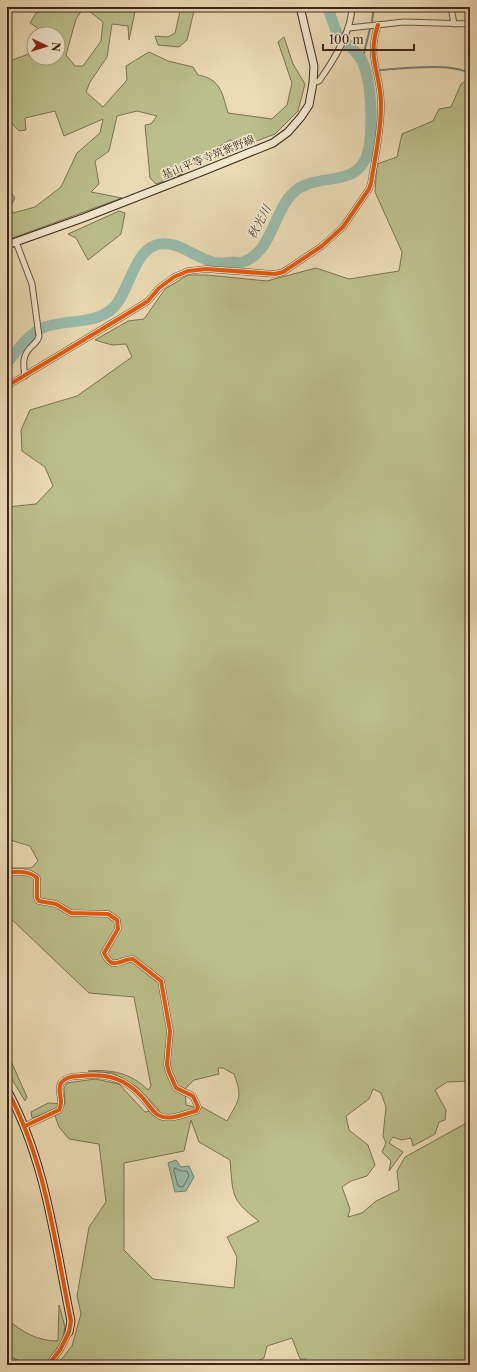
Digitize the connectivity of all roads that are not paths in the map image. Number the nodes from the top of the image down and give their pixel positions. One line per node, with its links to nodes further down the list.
1 (300, 7): 8 (main road, 基山平等寺筑紫野線)
2 (352, 7): 7 (street)
3 (451, 7): 4 (street)
4 (454, 24): 5 (street); 6 (street)
5 (470, 24)
6 (378, 25): 7 (street); 11 (street)
7 (348, 28): 8 (street)
8 (314, 83): 9 (main road, 基山平等寺筑紫野線)
9 (16, 242): 10 (main road, 基山平等寺筑紫野線); 11 (street)
10 (7, 245)
11 (25, 376): 12 (street)
12 (7, 386)
13 (7, 873): 15 (street)
14 (7, 1090): 15 (main road)
15 (25, 1126): 16 (main road)
16 (69, 1332): 19 (street)
17 (7, 1358): 18 (street)
18 (20, 1365)
19 (48, 1365)

